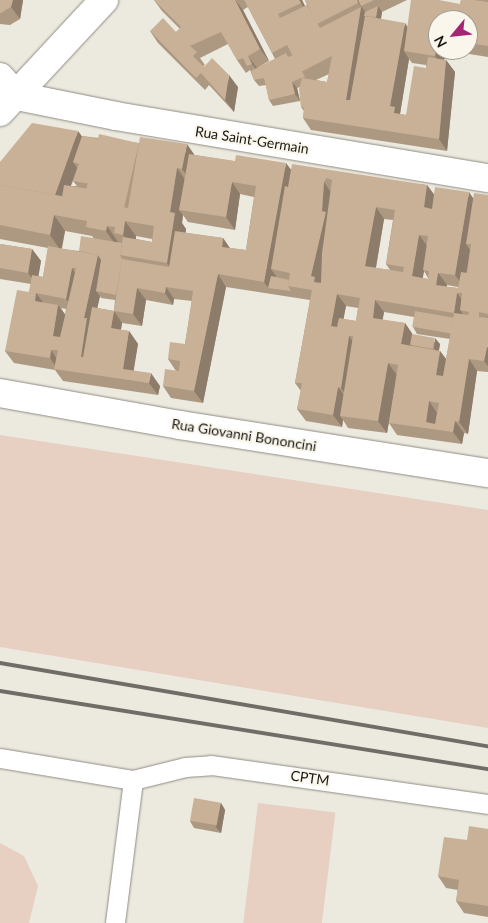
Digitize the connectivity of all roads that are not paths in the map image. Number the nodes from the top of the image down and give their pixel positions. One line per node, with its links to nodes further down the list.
1 (104, 0): 2 (street)
2 (6, 95): 3 (street, Rua Saint-Germain)
3 (488, 178)
4 (0, 393): 5 (street, Rua Giovanni Bononcini)
5 (488, 473)
6 (0, 758): 7 (lane)
7 (133, 780): 8 (lane, CPTM); 9 (lane)
8 (488, 804)
9 (115, 923)

